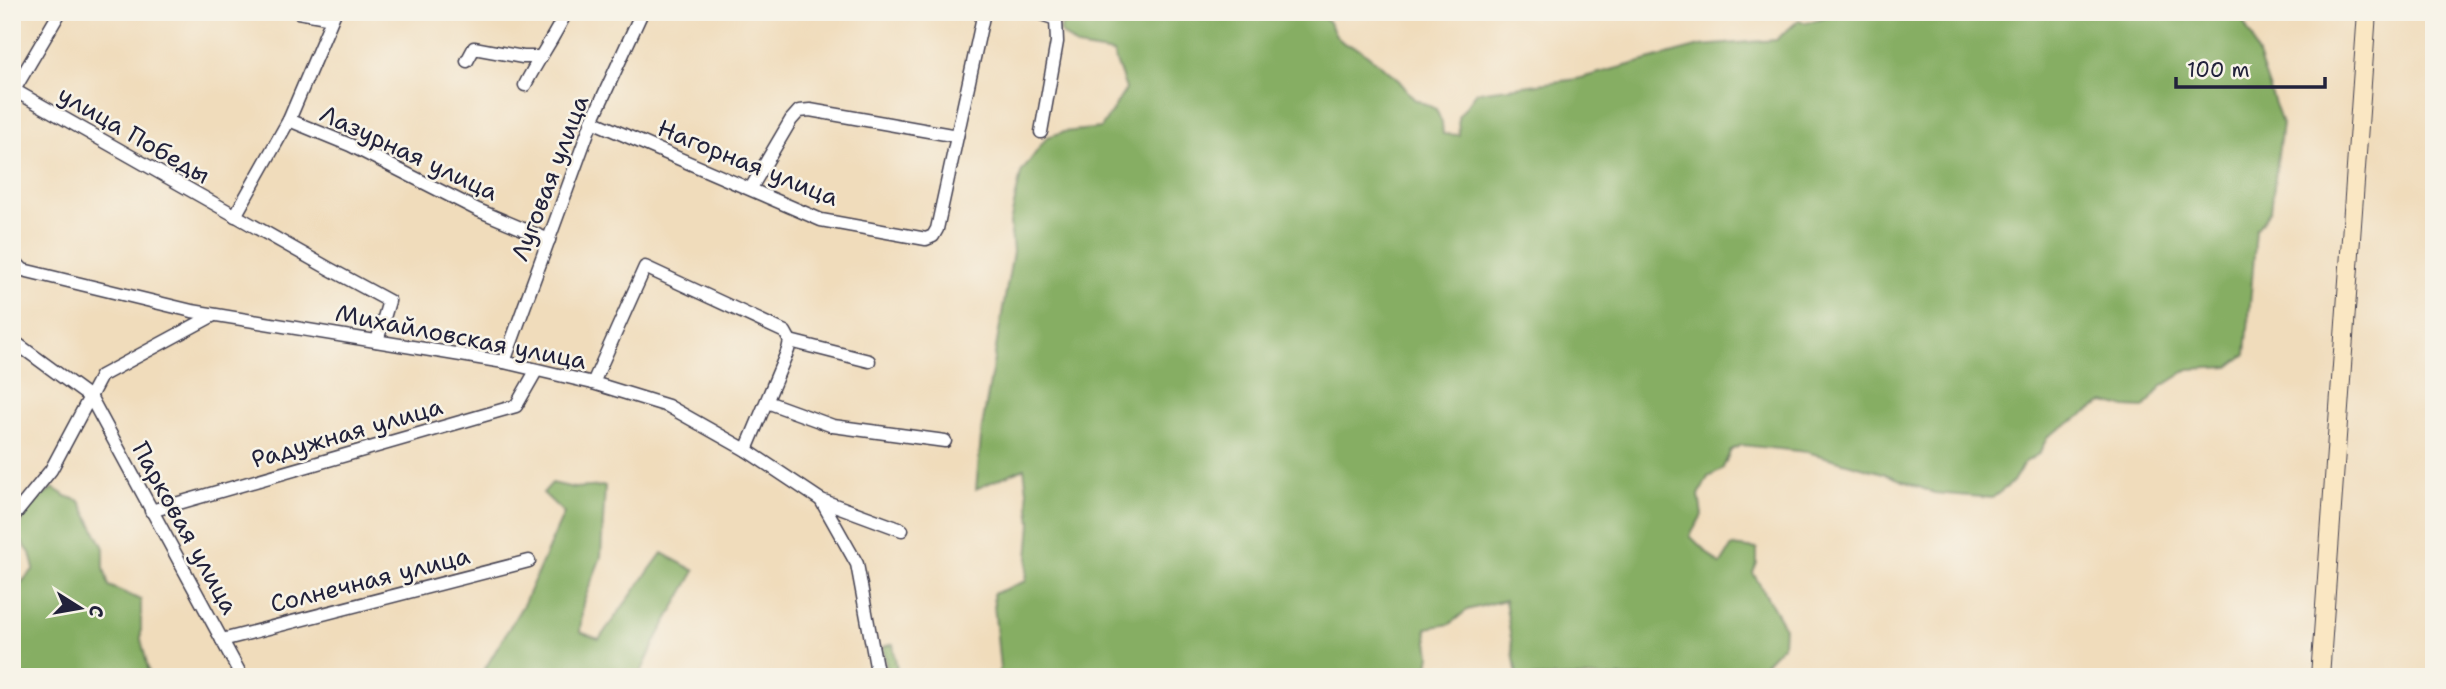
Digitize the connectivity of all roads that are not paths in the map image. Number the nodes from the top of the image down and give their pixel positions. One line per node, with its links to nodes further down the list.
1 (60, 12): 12 (street)
2 (298, 12): 8 (street)
3 (566, 12): 9 (street)
4 (642, 12): 14 (street, Луговая улица)
5 (984, 12): 16 (street)
6 (1035, 12): 15 (street)
7 (2367, 12): 41 (main road)
8 (333, 15): 13 (street)
9 (539, 57): 10 (street); 11 (street)
10 (467, 61)
11 (525, 85)
12 (13, 90): 18 (street, улица Победы)
13 (289, 120): 18 (street); 19 (street, Лазурная улица)
14 (592, 121): 17 (street, Нагорная улица); 19 (street, Луговая улица)
15 (1041, 132)
16 (957, 136): 17 (street); 17 (street, Нагорная улица)
17 (751, 188)
18 (235, 216): 23 (street, улица Победы)
19 (549, 240): 26 (street, Луговая улица)
20 (12, 258): 21 (street, Михайловская улица)
21 (214, 315): 23 (street, Михайловская улица); 29 (street)
22 (12, 340): 29 (street)
23 (377, 341): 26 (street, Михайловская улица)
24 (789, 341): 25 (street); 28 (street); 30 (street)
25 (869, 361)
26 (504, 362): 27 (street, Михайловская улица)
27 (536, 371): 28 (street, Михайловская улица); 34 (street, Радужная улица)
28 (593, 383): 32 (street, Михайловская улица)
29 (91, 398): 34 (street, Парковая улица); 35 (street)
30 (767, 402): 31 (street); 32 (street)
31 (945, 441)
32 (746, 450): 33 (street, Михайловская улица)
33 (821, 500): 36 (street); 40 (street, Михайловская улица)
34 (151, 510): 38 (street, Парковая улица)
35 (12, 518)
36 (901, 530)
37 (528, 561): 38 (street, Солнечная улица)
38 (222, 640): 39 (street, Парковая улица)
39 (242, 677)
40 (878, 677)
41 (2320, 677)

